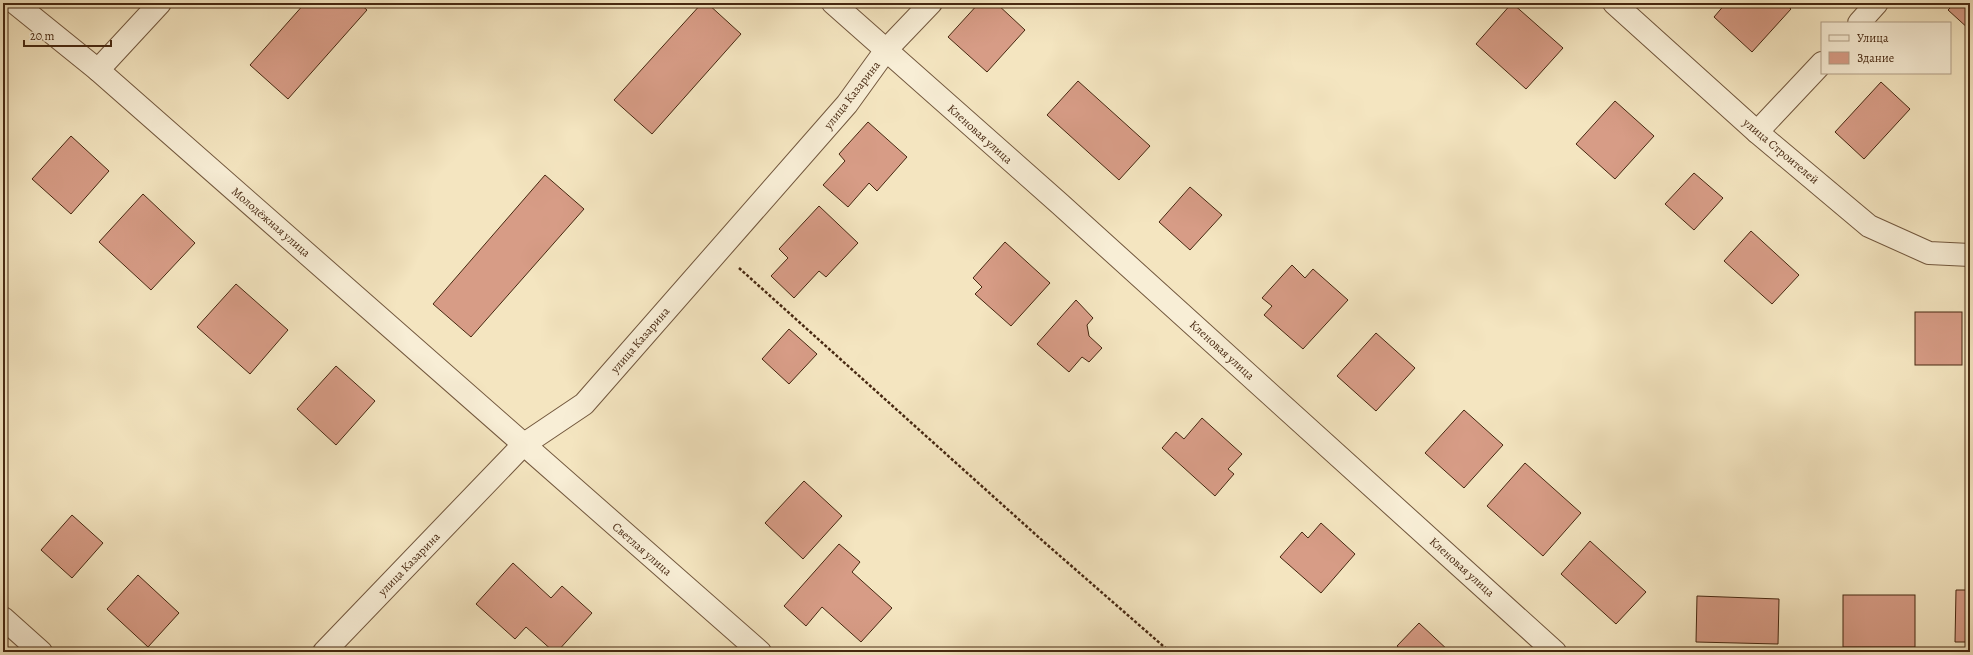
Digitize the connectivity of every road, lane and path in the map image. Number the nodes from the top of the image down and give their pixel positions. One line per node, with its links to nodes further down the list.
1 (15, 3): 10 (street, Молодёжная улица)
2 (160, 3): 10 (street)
3 (833, 3): 8 (street, Кленовая улица)
4 (931, 3): 8 (street, улица Казарина)
5 (1614, 3): 11 (street, улица Строителей)
6 (1877, 3): 7 (street)
7 (1860, 22)
8 (886, 50): 12 (street, улица Казарина); 20 (street, Кленовая улица)
9 (1821, 63): 11 (street)
10 (98, 70): 14 (street, Молодёжная улица)
11 (1757, 132): 13 (street, улица Строителей)
12 (719, 250): 14 (street, улица Казарина); 19 (path)
13 (1970, 255)
14 (523, 445): 17 (street, улица Казарина); 18 (street, Светлая улица)
15 (3, 618): 16 (street)
16 (41, 652)
17 (324, 652)
18 (760, 652)
19 (1170, 652)
20 (1556, 652)

